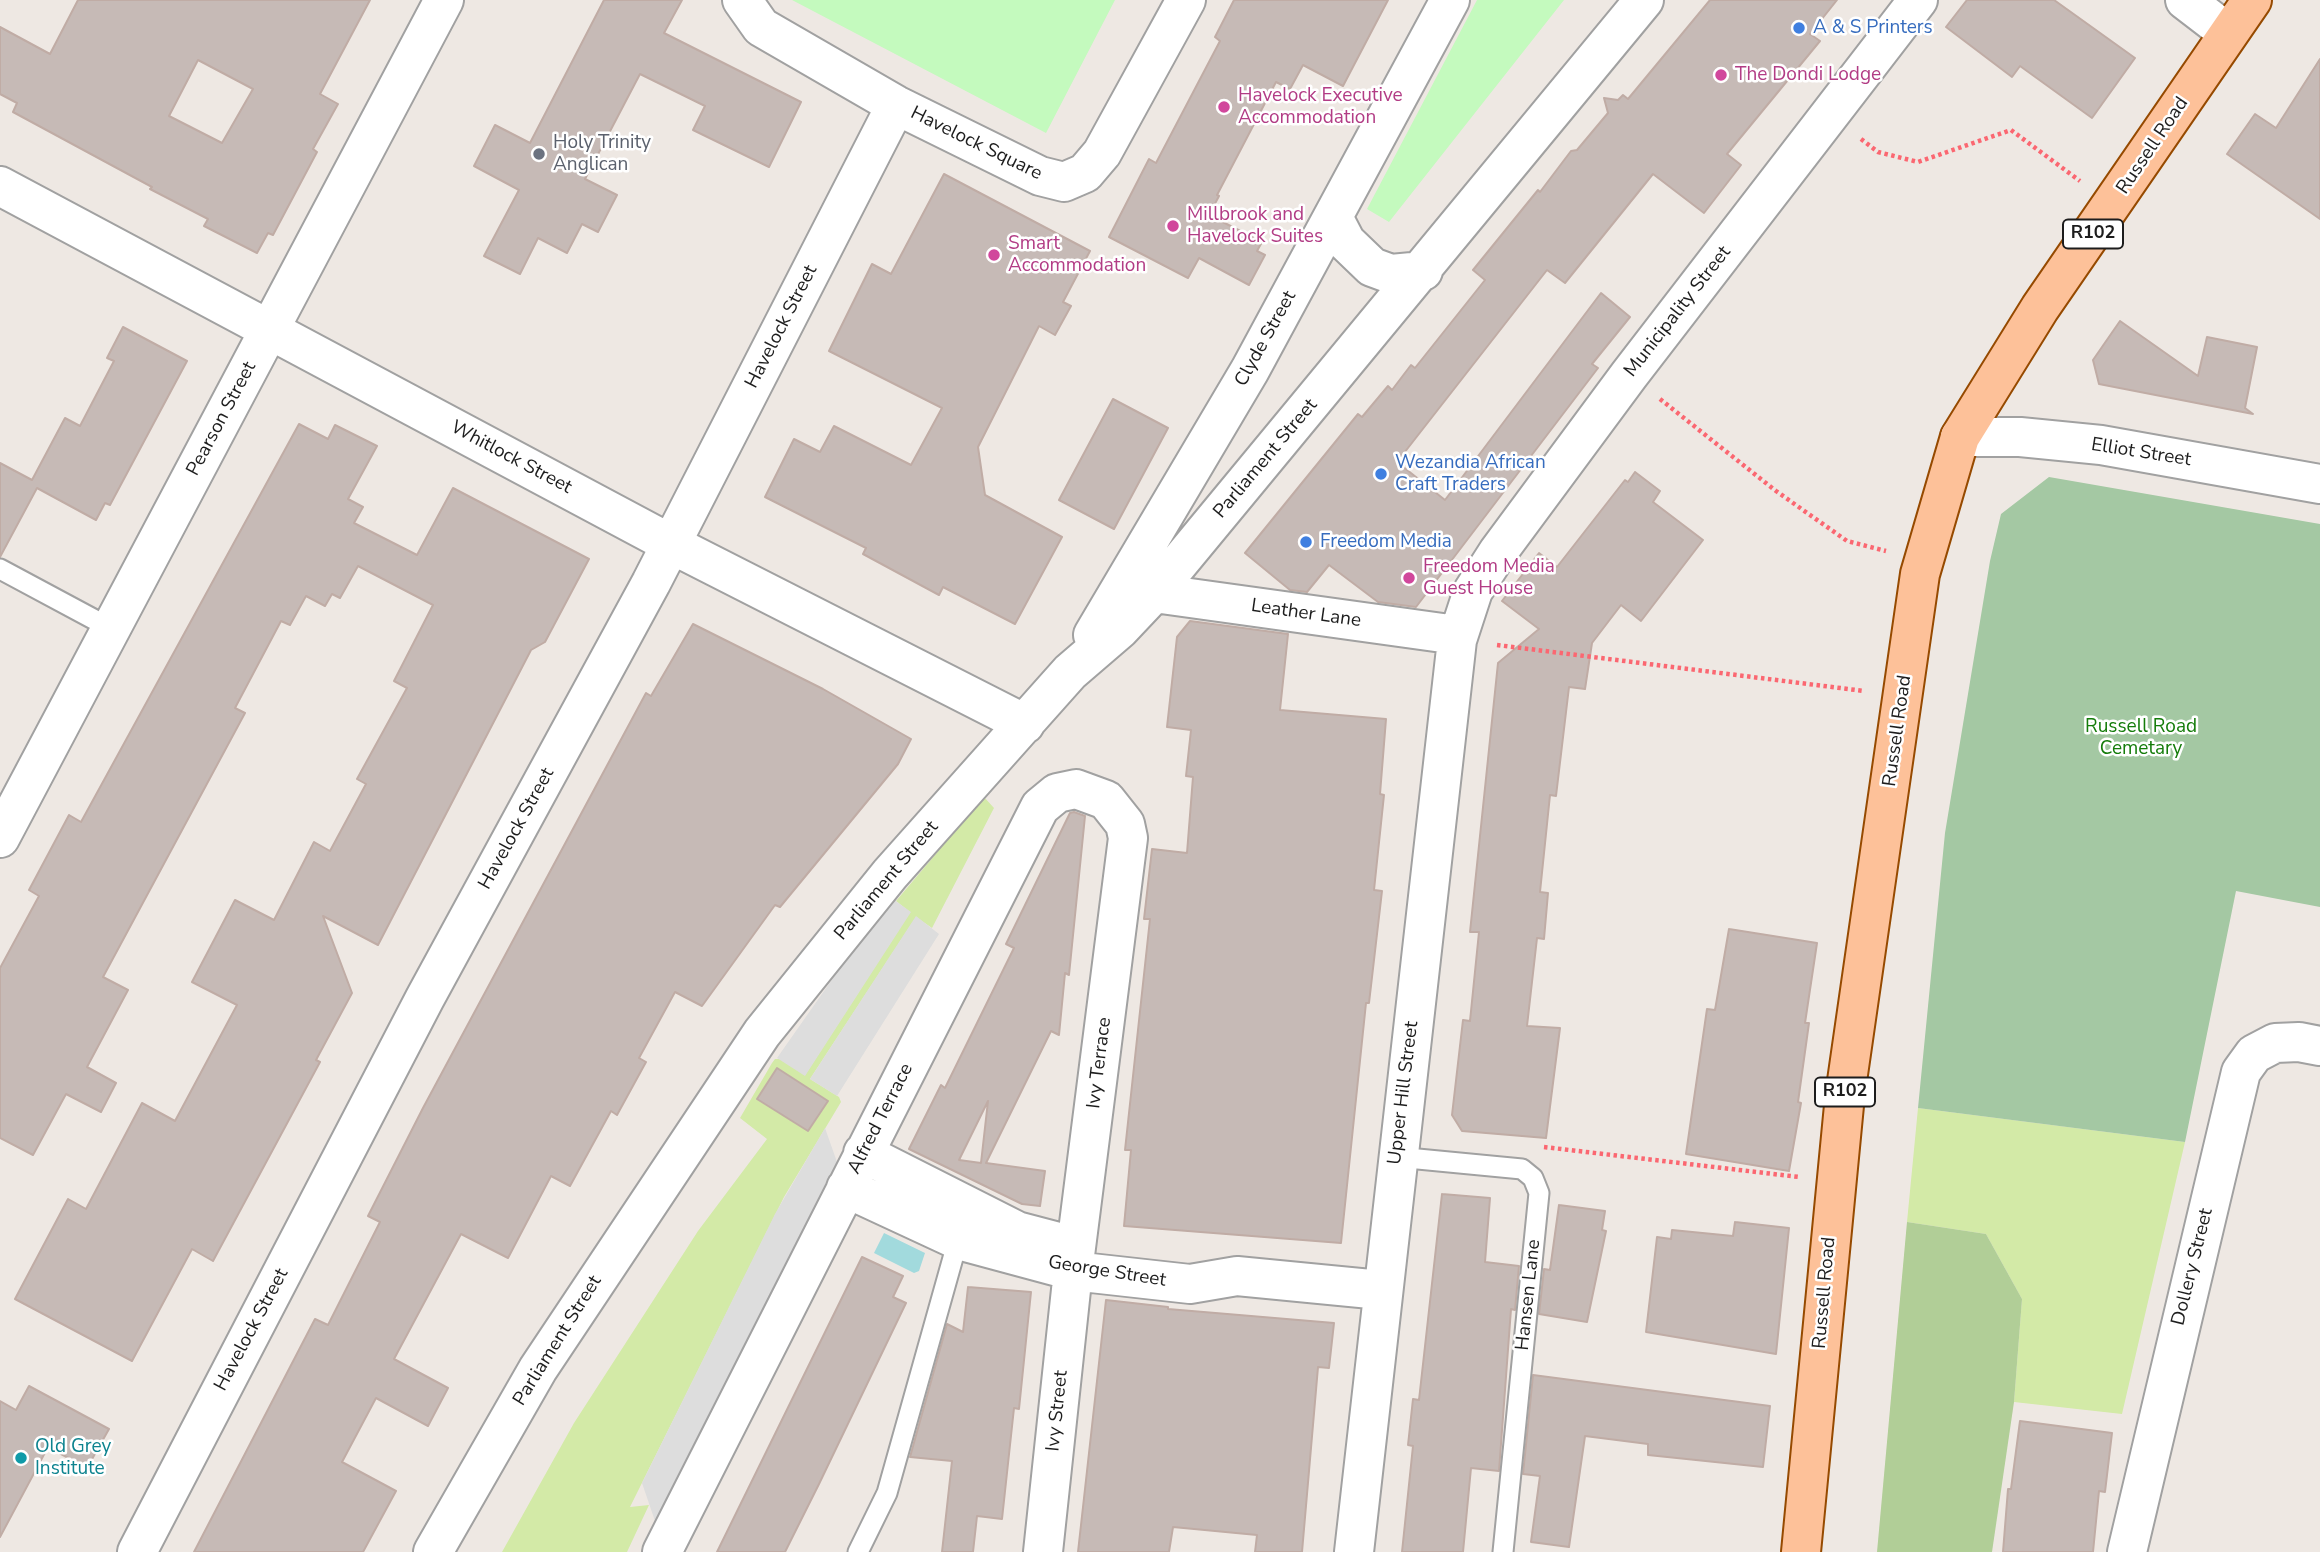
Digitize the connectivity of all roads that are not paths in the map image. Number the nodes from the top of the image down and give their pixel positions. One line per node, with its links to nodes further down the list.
1 (444, 0): 14 (street, Pearson Street)
2 (742, 0): 10 (street, Havelock Square)
3 (1186, 0): 10 (street, Havelock Square)
4 (1450, 0): 12 (street, Clyde Street)
5 (1644, 0): 13 (street, Parliament Street)
6 (1918, 0): 21 (street, Municipality Street)
7 (2185, 0): 9 (street)
8 (2252, 0): 9 (main road, Russell Road / R102)
9 (2228, 33): 15 (main road, Russell Road / R102)
10 (896, 105): 17 (street, Havelock Street)
11 (0, 186): 14 (street, Whitlock Street)
12 (1333, 217): 13 (street); 22 (street, Clyde Street)
13 (1423, 271): 19 (street, Parliament Street)
14 (270, 329): 17 (street, Whitlock Street); 20 (street, Pearson Street)
15 (1960, 437): 16 (street, Elliot Street); 40 (main road, Russell Road / R102)
16 (2320, 484)
17 (671, 544): 23 (street, Whitlock Street); 33 (street, Havelock Street)
18 (0, 569): 20 (lane)
19 (1154, 593): 21 (street, Leather Lane); 22 (street, Parliament Street)
20 (112, 629): 24 (street, Pearson Street)
21 (1457, 637): 28 (street, Upper Hill Street)
22 (1070, 672): 23 (street, Parliament Street)
23 (1024, 724): 34 (street, Parliament Street)
24 (0, 838)
25 (1127, 855): 27 (street, Alfred Terrace); 31 (street, Ivy Terrace)
26 (2320, 1046): 41 (street, Dollery Street)
27 (863, 1153): 29 (street, Alfred Terrace); 31 (street, George Street)
28 (1397, 1157): 32 (street, Upper Hill Street); 39 (lane, Hansen Lane)
29 (846, 1188): 30 (street, George Street); 35 (street, Alfred Terrace)
30 (958, 1240): 31 (street, George Street); 36 (lane)
31 (1075, 1258): 32 (street, George Street); 37 (street, Ivy Street)
32 (1381, 1290): 38 (street, Upper Hill Street)
33 (137, 1552)
34 (433, 1552)
35 (662, 1552)
36 (858, 1552)
37 (1044, 1552)
38 (1354, 1552)
39 (1503, 1552)
40 (1801, 1552)
41 (2127, 1552)

